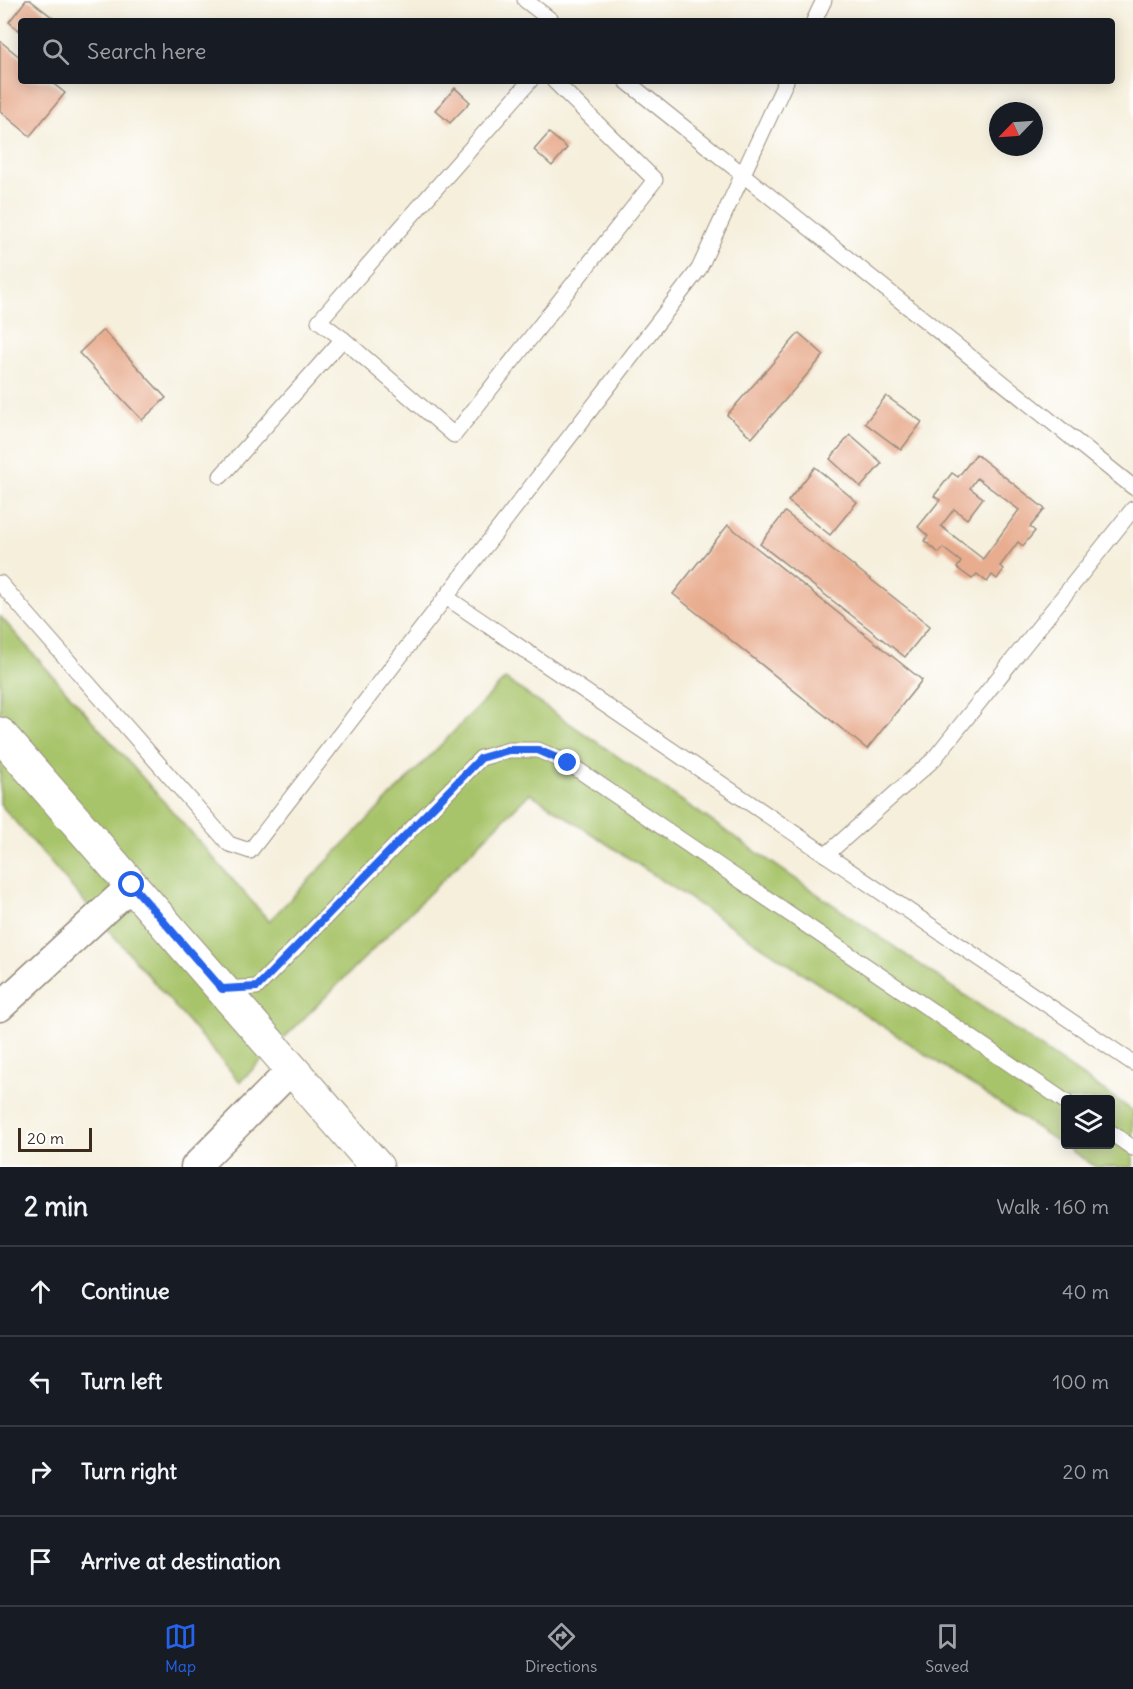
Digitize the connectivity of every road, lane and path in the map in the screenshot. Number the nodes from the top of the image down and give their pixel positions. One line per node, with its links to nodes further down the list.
1 (525, 0): 3 (lane)
2 (824, 0): 4 (lane)
3 (548, 18)
4 (815, 18)
5 (527, 84): 10 (lane)
6 (557, 84): 10 (lane)
7 (630, 84): 9 (lane)
8 (785, 84): 9 (lane)
9 (742, 174): 12 (lane); 15 (lane)
10 (342, 339): 11 (lane)
11 (221, 476)
12 (1133, 487)
13 (1133, 509): 17 (lane)
14 (0, 583): 15 (lane)
15 (446, 597): 17 (lane)
16 (0, 734): 18 (street)
17 (826, 855): 21 (lane)
18 (132, 885): 19 (street); 20 (street)
19 (222, 989): 22 (street); 23 (lane)
20 (0, 1007)
21 (1133, 1063)
22 (292, 1069): 26 (street); 27 (street)
23 (1061, 1098)
24 (1115, 1135): 25 (lane)
25 (1133, 1148)
26 (195, 1167)
27 (377, 1167)

